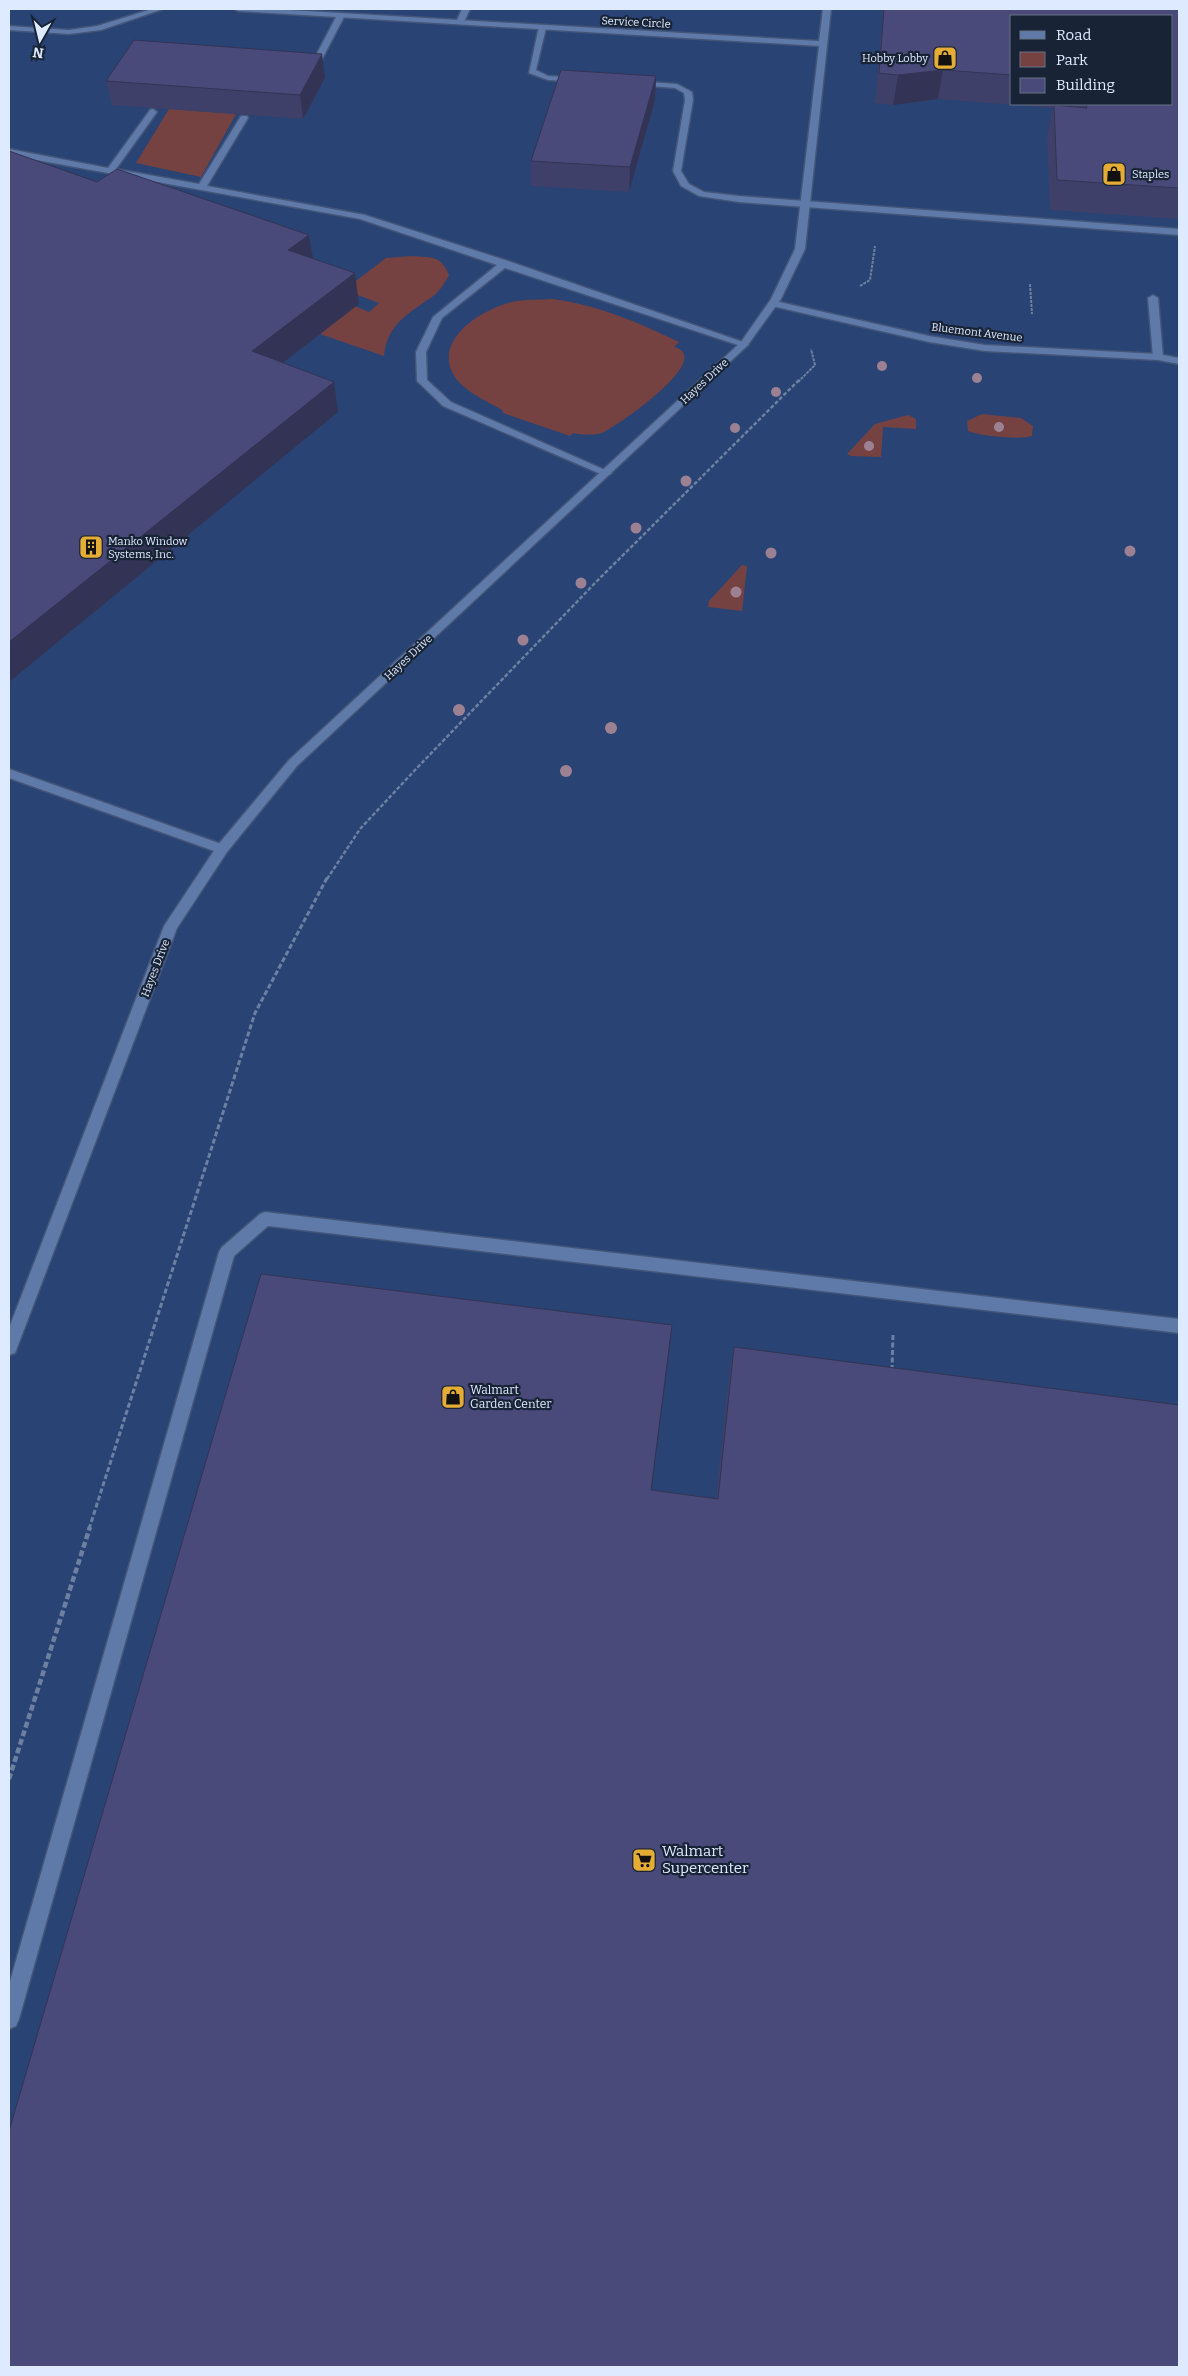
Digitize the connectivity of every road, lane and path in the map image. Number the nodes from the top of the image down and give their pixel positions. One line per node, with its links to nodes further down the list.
1 (159, 9): 7 (street)
2 (238, 9): 5 (street, Service Circle)
3 (466, 9): 6 (street)
4 (827, 9): 9 (street, Hayes Drive)
5 (340, 15): 6 (street, Service Circle); 10 (street)
6 (460, 22): 8 (street, Service Circle)
7 (9, 28)
8 (542, 28): 9 (street, Service Circle); 11 (street)
9 (822, 44): 18 (street, Hayes Drive)
10 (315, 65)
11 (585, 80)
12 (622, 82): 18 (street)
13 (153, 112): 16 (street)
14 (244, 118): 17 (street)
15 (9, 152): 16 (street)
16 (110, 171): 17 (street)
17 (202, 187): 21 (street)
18 (805, 204): 19 (street); 23 (street, Hayes Drive)
19 (1179, 232)
20 (876, 243): 24 (path)
21 (505, 263): 25 (street); 28 (street)
22 (1152, 298): 26 (street)
23 (775, 304): 24 (street, Bluemont Avenue); 25 (street, Hayes Drive)
24 (831, 316): 26 (street, Bluemont Avenue); 35 (path)
25 (744, 344): 28 (street, Hayes Drive)
26 (1158, 358): 27 (street, Bluemont Avenue)
27 (1179, 362)
28 (607, 473): 30 (street, Hayes Drive)
29 (9, 773): 30 (street)
30 (222, 849): 33 (street, Hayes Drive)
31 (894, 1293): 32 (street); 34 (path); 36 (street)
32 (1179, 1326)
33 (9, 1348)
34 (892, 1379)
35 (9, 1779)
36 (9, 2019)

